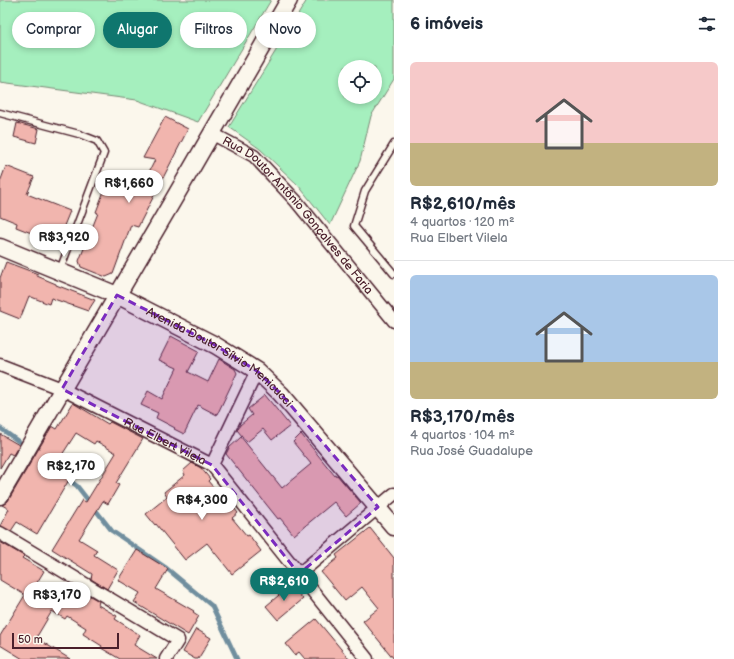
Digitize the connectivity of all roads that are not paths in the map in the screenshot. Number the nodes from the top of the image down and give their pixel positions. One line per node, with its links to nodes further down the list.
1 (289, 0): 3 (main road)
2 (0, 113): 6 (lane)
3 (213, 134): 8 (main road); 9 (street, Rua Doutor Antônio Gonçalves de Faria)
4 (394, 144): 7 (lane)
5 (0, 248): 6 (main road, Avenida Doutor Sílvio Menicucci)
6 (60, 272): 8 (main road, Avenida Doutor Sílvio Menicucci)
7 (394, 274)
8 (117, 295): 11 (main road, Avenida Doutor Sílvio Menicucci); 12 (main road)
9 (394, 321)
10 (0, 365): 12 (street, Rua Elbert Vilela)
11 (257, 371): 13 (street); 16 (main road, Avenida Doutor Sílvio Menicucci)
12 (62, 389): 13 (street, Rua Elbert Vilela); 15 (main road)
13 (212, 464): 19 (street, Rua Elbert Vilela)
14 (394, 494): 16 (street)
15 (0, 496)
16 (378, 507): 17 (main road, Avenida Doutor Sílvio Menicucci); 19 (street)
17 (394, 527)
18 (0, 533): 20 (street)
19 (299, 574): 21 (street, Rua Elbert Vilela)
20 (166, 659)
21 (367, 659)

